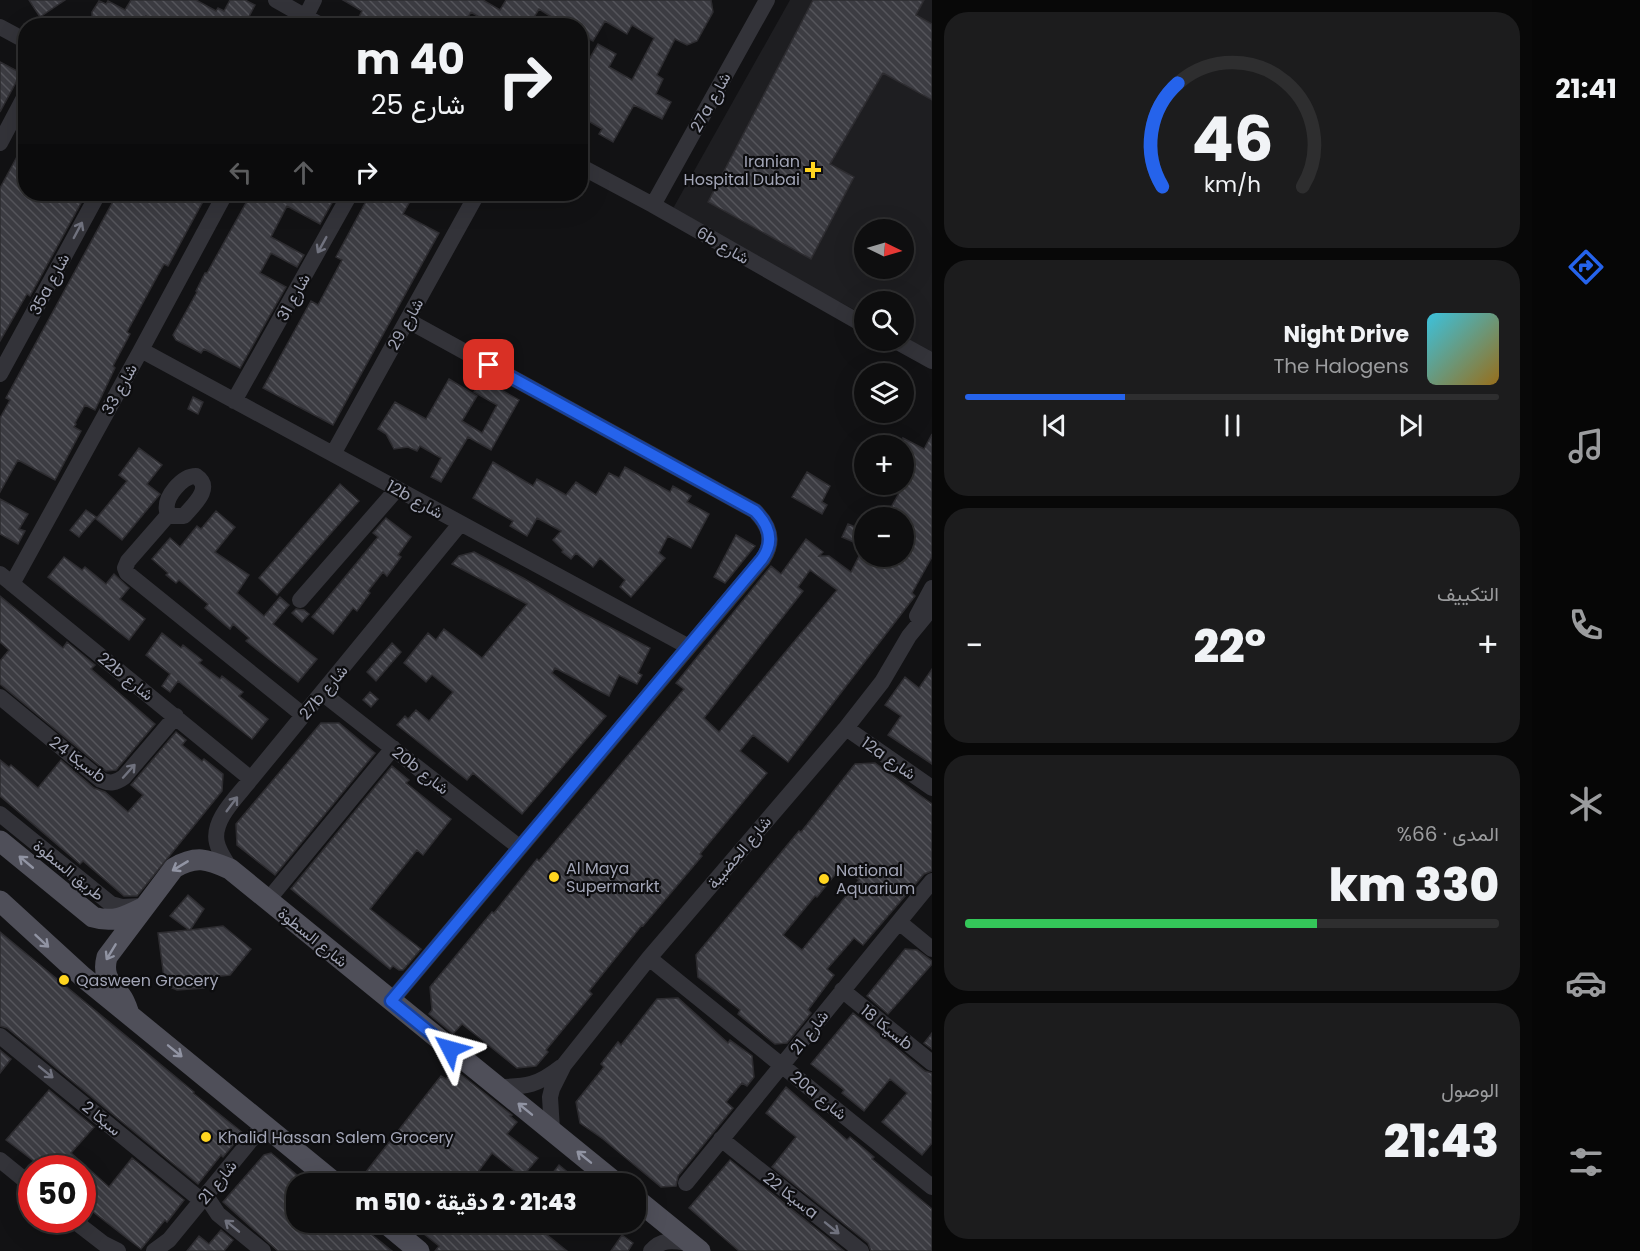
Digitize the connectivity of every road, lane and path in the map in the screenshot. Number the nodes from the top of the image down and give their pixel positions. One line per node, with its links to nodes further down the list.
1 (276, 0): 4 (street)
2 (314, 0): 5 (street)
3 (763, 1): 15 (street, 27a شارع)
4 (307, 18)
5 (316, 18)
6 (0, 27): 7 (street)
7 (18, 37)
8 (18, 109): 9 (street)
9 (0, 142)
10 (588, 170): 15 (street, 6b شارع)
11 (94, 201): 21 (street, 35a شارع, one-way to 11)
12 (221, 201): 18 (street, شارع 33)
13 (346, 201): 22 (street, شارع 31, one-way to 22)
14 (473, 201): 17 (street, شارع 29)
15 (653, 205): 16 (street, 6b شارع)
16 (854, 318)
17 (407, 320): 23 (street, شارع 29); 30 (street)
18 (141, 350): 22 (street, 12b شارع); 27 (street, شارع 33)
19 (914, 351): 20 (street)
20 (932, 361)
21 (0, 374)
22 (234, 401): 23 (street, 12b شارع)
23 (333, 454): 24 (street, 12b شارع)
24 (397, 489): 26 (street, 12b شارع); 29 (street)
25 (169, 514): 33 (street)
26 (460, 524): 30 (street, 12b شارع); 31 (street, 27b شارع)
27 (6, 579): 34 (street, 22b شارع)
28 (931, 596): 35 (street, شارع الحضيبة)
29 (300, 600)
30 (689, 647): 41 (street)
31 (322, 693): 33 (street, 27b شارع); 36 (street, 20b شارع)
32 (0, 697): 34 (street, سيكا 24b, one-way to 34)
33 (303, 715): 37 (street, 27b شارع)
34 (176, 716): 37 (street, 22b شارع)
35 (846, 728): 38 (street, 12a شارع); 49 (street, شارع الحضيبة)
36 (393, 748): 41 (street, 20b شارع); 44 (street)
37 (251, 778): 42 (street, 27b شارع, one-way to 37)
38 (932, 788)
39 (0, 814): 46 (street, طريق السطوة)
40 (0, 841): 46 (main road, شارع السطوة, one-way to 40)
41 (519, 847): 51 (street)
42 (230, 868): 44 (main road, شارع السطوة); 46 (main road, شارع السطوة, one-way to 46)
43 (932, 881): 47 (street, شارع 21)
44 (268, 900): 51 (main road, شارع السطوة)
45 (0, 901): 52 (main road, one-way to 52)
46 (146, 906): 52 (main road, one-way to 52)
47 (899, 921): 48 (street); 50 (street, شارع 21)
48 (932, 949)
49 (649, 958): 55 (street, شارع الحضيبة); 56 (street, 20a شارع)
50 (842, 990): 54 (street, سيكا 18b); 56 (street, شارع 21)
51 (391, 1001): 57 (main road, شارع السطوة)
52 (129, 1014): 58 (main road, one-way to 58)
53 (0, 1036): 67 (street, سيكا 2, one-way to 67)
54 (932, 1063)
55 (564, 1065): 57 (street, شارع الحضيبة); 59 (street, شارع الحضيبة)
56 (782, 1066): 60 (street, شارع 21); 66 (street, 20a شارع)
57 (498, 1088): 59 (main road, شارع السطوة, one-way to 57)
58 (264, 1124): 62 (main road); 67 (street, شارع 21)
59 (552, 1130): 63 (main road, شارع السطوة, one-way to 59)
60 (721, 1139): 65 (street, شارع 21); 78 (street, سيكا 22a, one-way to 78)
61 (0, 1160): 64 (street)
62 (323, 1173)
63 (604, 1173)
64 (18, 1175)
65 (686, 1183)
66 (932, 1187)
67 (204, 1199): 71 (street, شارع 21); 75 (street, سيكا 2, one-way to 67)
68 (646, 1207): 72 (main road)
69 (90, 1233): 73 (street)
70 (397, 1233): 76 (main road)
71 (166, 1246): 74 (street, شارع 21)
72 (695, 1247): 77 (street)
73 (110, 1249)
74 (154, 1251)
75 (263, 1251)
76 (419, 1251)
77 (651, 1251)
78 (861, 1251)

